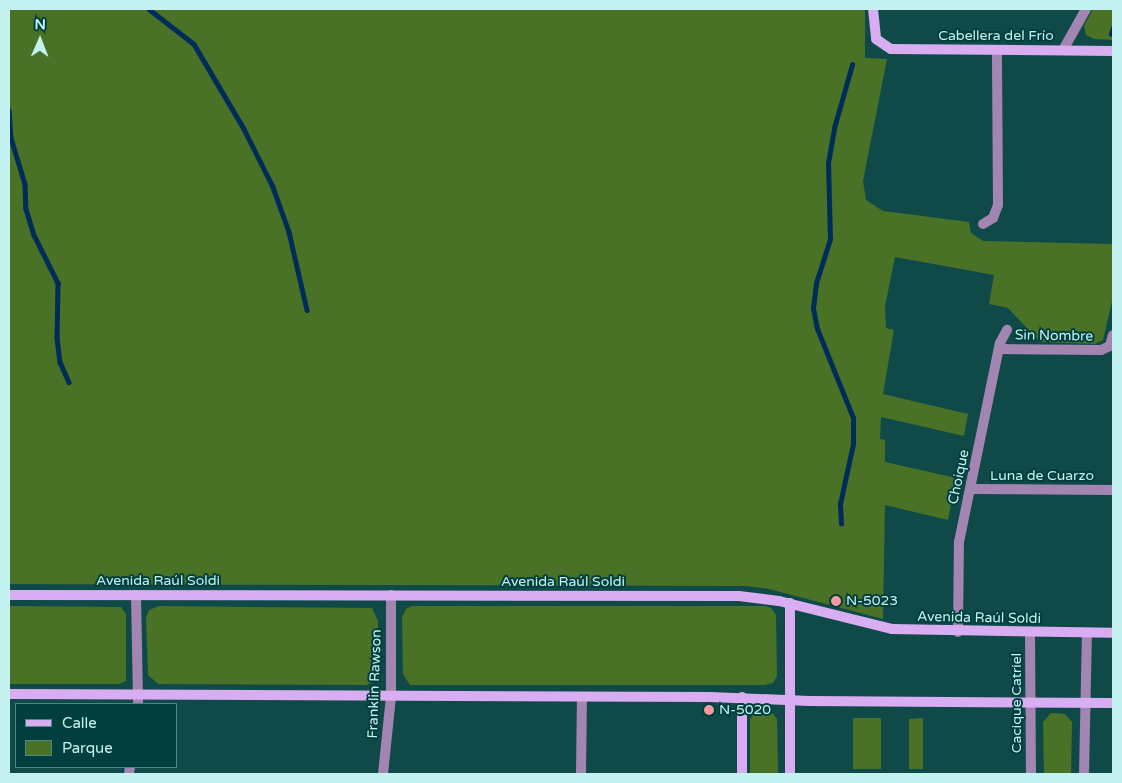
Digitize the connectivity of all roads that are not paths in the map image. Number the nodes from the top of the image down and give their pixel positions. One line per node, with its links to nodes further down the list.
1 (874, 9): 3 (main road, Cabellera del Frío)
2 (1086, 9): 4 (street)
3 (997, 50): 4 (main road, Cabellera del Frío); 6 (street)
4 (1063, 50): 5 (main road, Cabellera del Frío)
5 (1113, 51)
6 (983, 224)
7 (1007, 330): 9 (street, Choique)
8 (1113, 335): 9 (street, Sin Nombre)
9 (999, 349): 10 (street, Choique)
10 (971, 489): 11 (street, Luna de Cuarzo); 16 (street, Choique)
11 (1113, 490)
12 (9, 595): 13 (main road, Avenida Raúl Soldi)
13 (136, 595): 14 (main road, Avenida Raúl Soldi); 24 (street)
14 (391, 595): 15 (main road, Avenida Raúl Soldi); 21 (street, Franklin Rawson)
15 (790, 603): 16 (main road, Avenida Raúl Soldi); 25 (main road)
16 (958, 632): 17 (main road, Avenida Raúl Soldi)
17 (1030, 633): 18 (main road, Avenida Raúl Soldi); 26 (street, Cacique Catriel)
18 (1087, 633): 19 (main road, Avenida Raúl Soldi); 27 (street)
19 (1113, 633)
20 (9, 694): 24 (main road)
21 (391, 696): 22 (main road); 24 (main road); 29 (street, Franklin Rawson)
22 (582, 696): 23 (main road); 30 (street)
23 (742, 697): 25 (main road); 31 (main road)
24 (138, 699)
25 (790, 700): 26 (main road); 32 (main road)
26 (1031, 702): 27 (main road); 33 (street, Cacique Catriel)
27 (1086, 703): 28 (main road); 34 (street)
28 (1113, 703)
29 (383, 774)
30 (581, 774)
31 (742, 774)
32 (790, 774)
33 (1031, 774)
34 (1084, 774)

